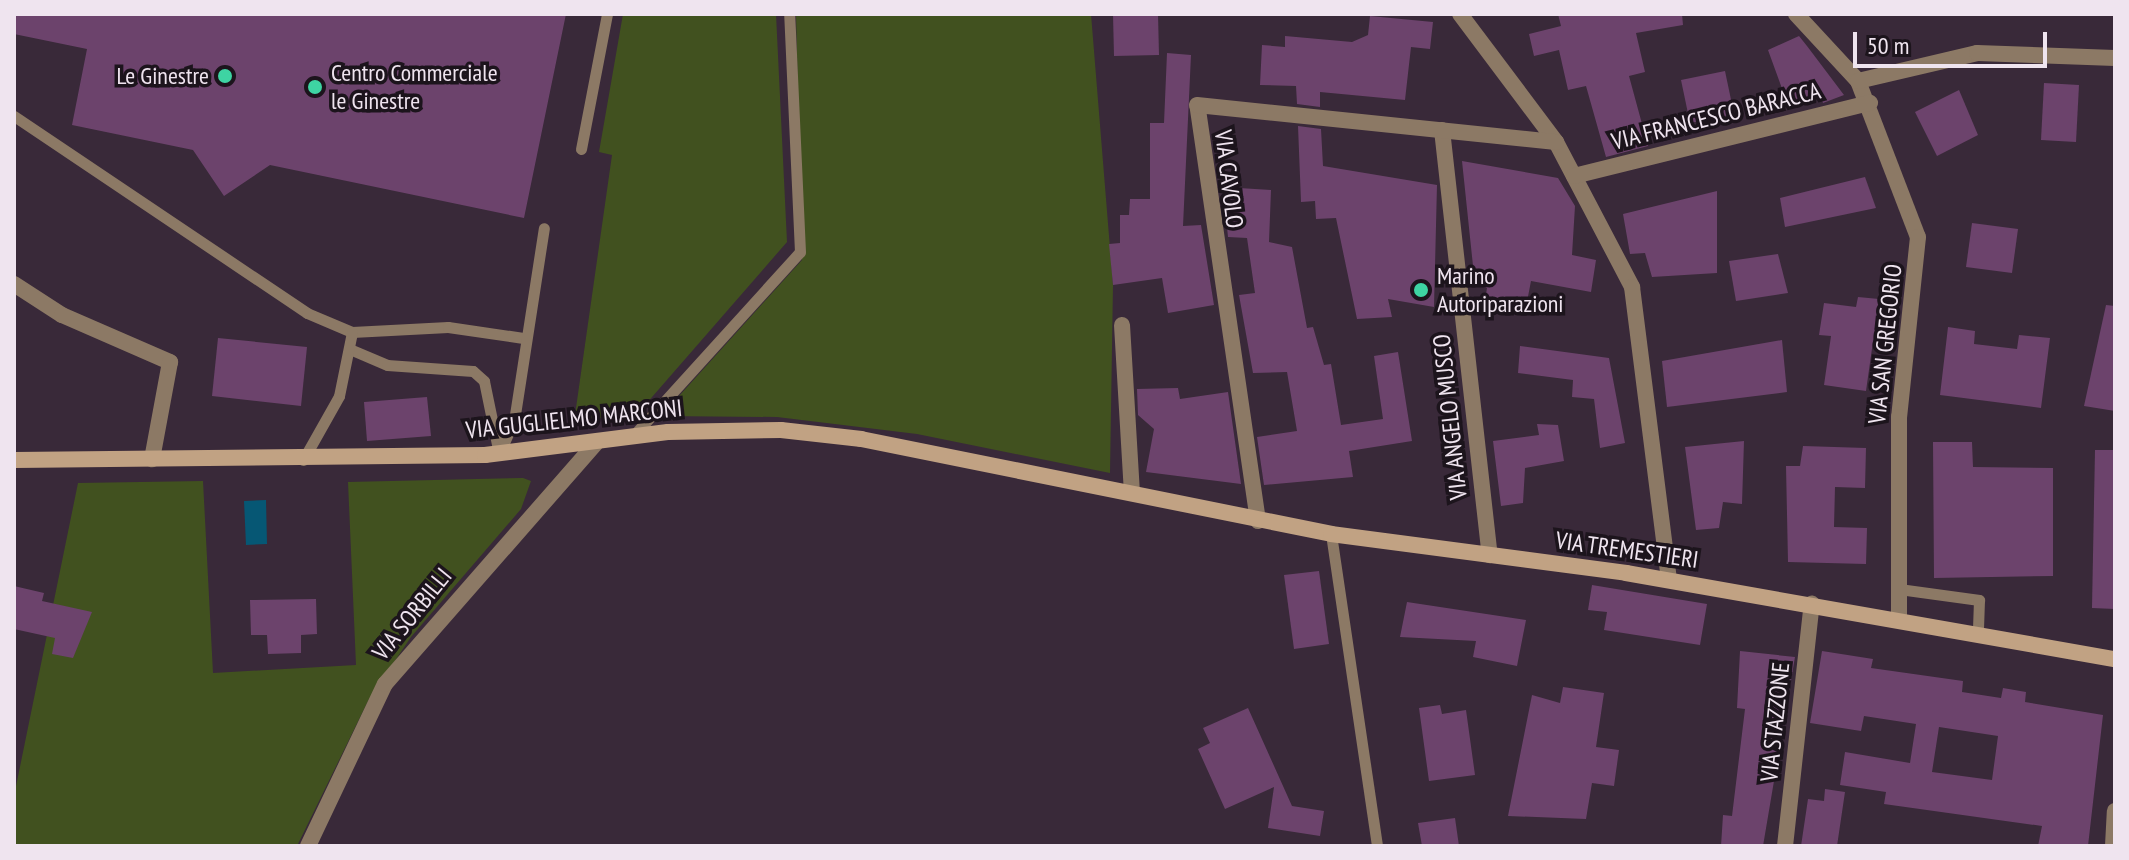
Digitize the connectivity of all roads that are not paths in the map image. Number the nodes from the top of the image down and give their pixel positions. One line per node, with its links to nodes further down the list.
1 (607, 14): 11 (lane)
2 (789, 14): 19 (lane)
3 (1460, 14): 10 (street)
4 (1796, 14): 6 (street, VIA SAN GREGORIO)
5 (2115, 58): 6 (street)
6 (1858, 81): 7 (street, VIA SAN GREGORIO)
7 (1870, 103): 12 (street, VIA FRANCESCO BARACCA); 30 (street, VIA SAN GREGORIO)
8 (14, 116): 16 (lane)
9 (1442, 130): 10 (street, VIA CAVOLO); 26 (street, VIA CAVOLO); 28 (street, VIA ANGELO MUSCO)
10 (1556, 142): 12 (street)
11 (581, 149)
12 (1574, 176): 29 (street)
13 (544, 228): 17 (lane)
14 (14, 284): 22 (street)
15 (1122, 325): 25 (street)
16 (352, 332): 17 (lane); 18 (lane)
17 (523, 338): 21 (lane)
18 (352, 350): 21 (lane); 24 (lane)
19 (633, 437): 20 (main road, VIA GUGLIELMO MARCONI); 25 (main road, VIA GUGLIELMO MARCONI)
20 (597, 442): 21 (main road, VIA GUGLIELMO MARCONI); 36 (street, VIA SORBILLI)
21 (499, 454): 24 (main road, VIA GUGLIELMO MARCONI)
22 (152, 459): 23 (main road, VIA GUGLIELMO MARCONI); 24 (main road, VIA GUGLIELMO MARCONI)
23 (14, 460)
24 (303, 460)
25 (1132, 493): 26 (main road, VIA TREMESTIERI)
26 (1258, 521): 27 (main road, VIA TREMESTIERI)
27 (1331, 534): 28 (main road, VIA TREMESTIERI); 37 (lane)
28 (1490, 555): 29 (main road, VIA TREMESTIERI)
29 (1669, 580): 31 (main road, VIA TREMESTIERI)
30 (1899, 589): 32 (street, VIA SAN GREGORIO); 33 (lane)
31 (1812, 603): 32 (main road, VIA TREMESTIERI); 38 (street, VIA STAZZONE)
32 (1899, 619): 33 (main road, VIA TREMESTIERI)
33 (1978, 632): 34 (main road, VIA TREMESTIERI)
34 (2115, 659)
35 (2115, 811): 39 (street)
36 (308, 846)
37 (1377, 846)
38 (1785, 846)
39 (2113, 846)

